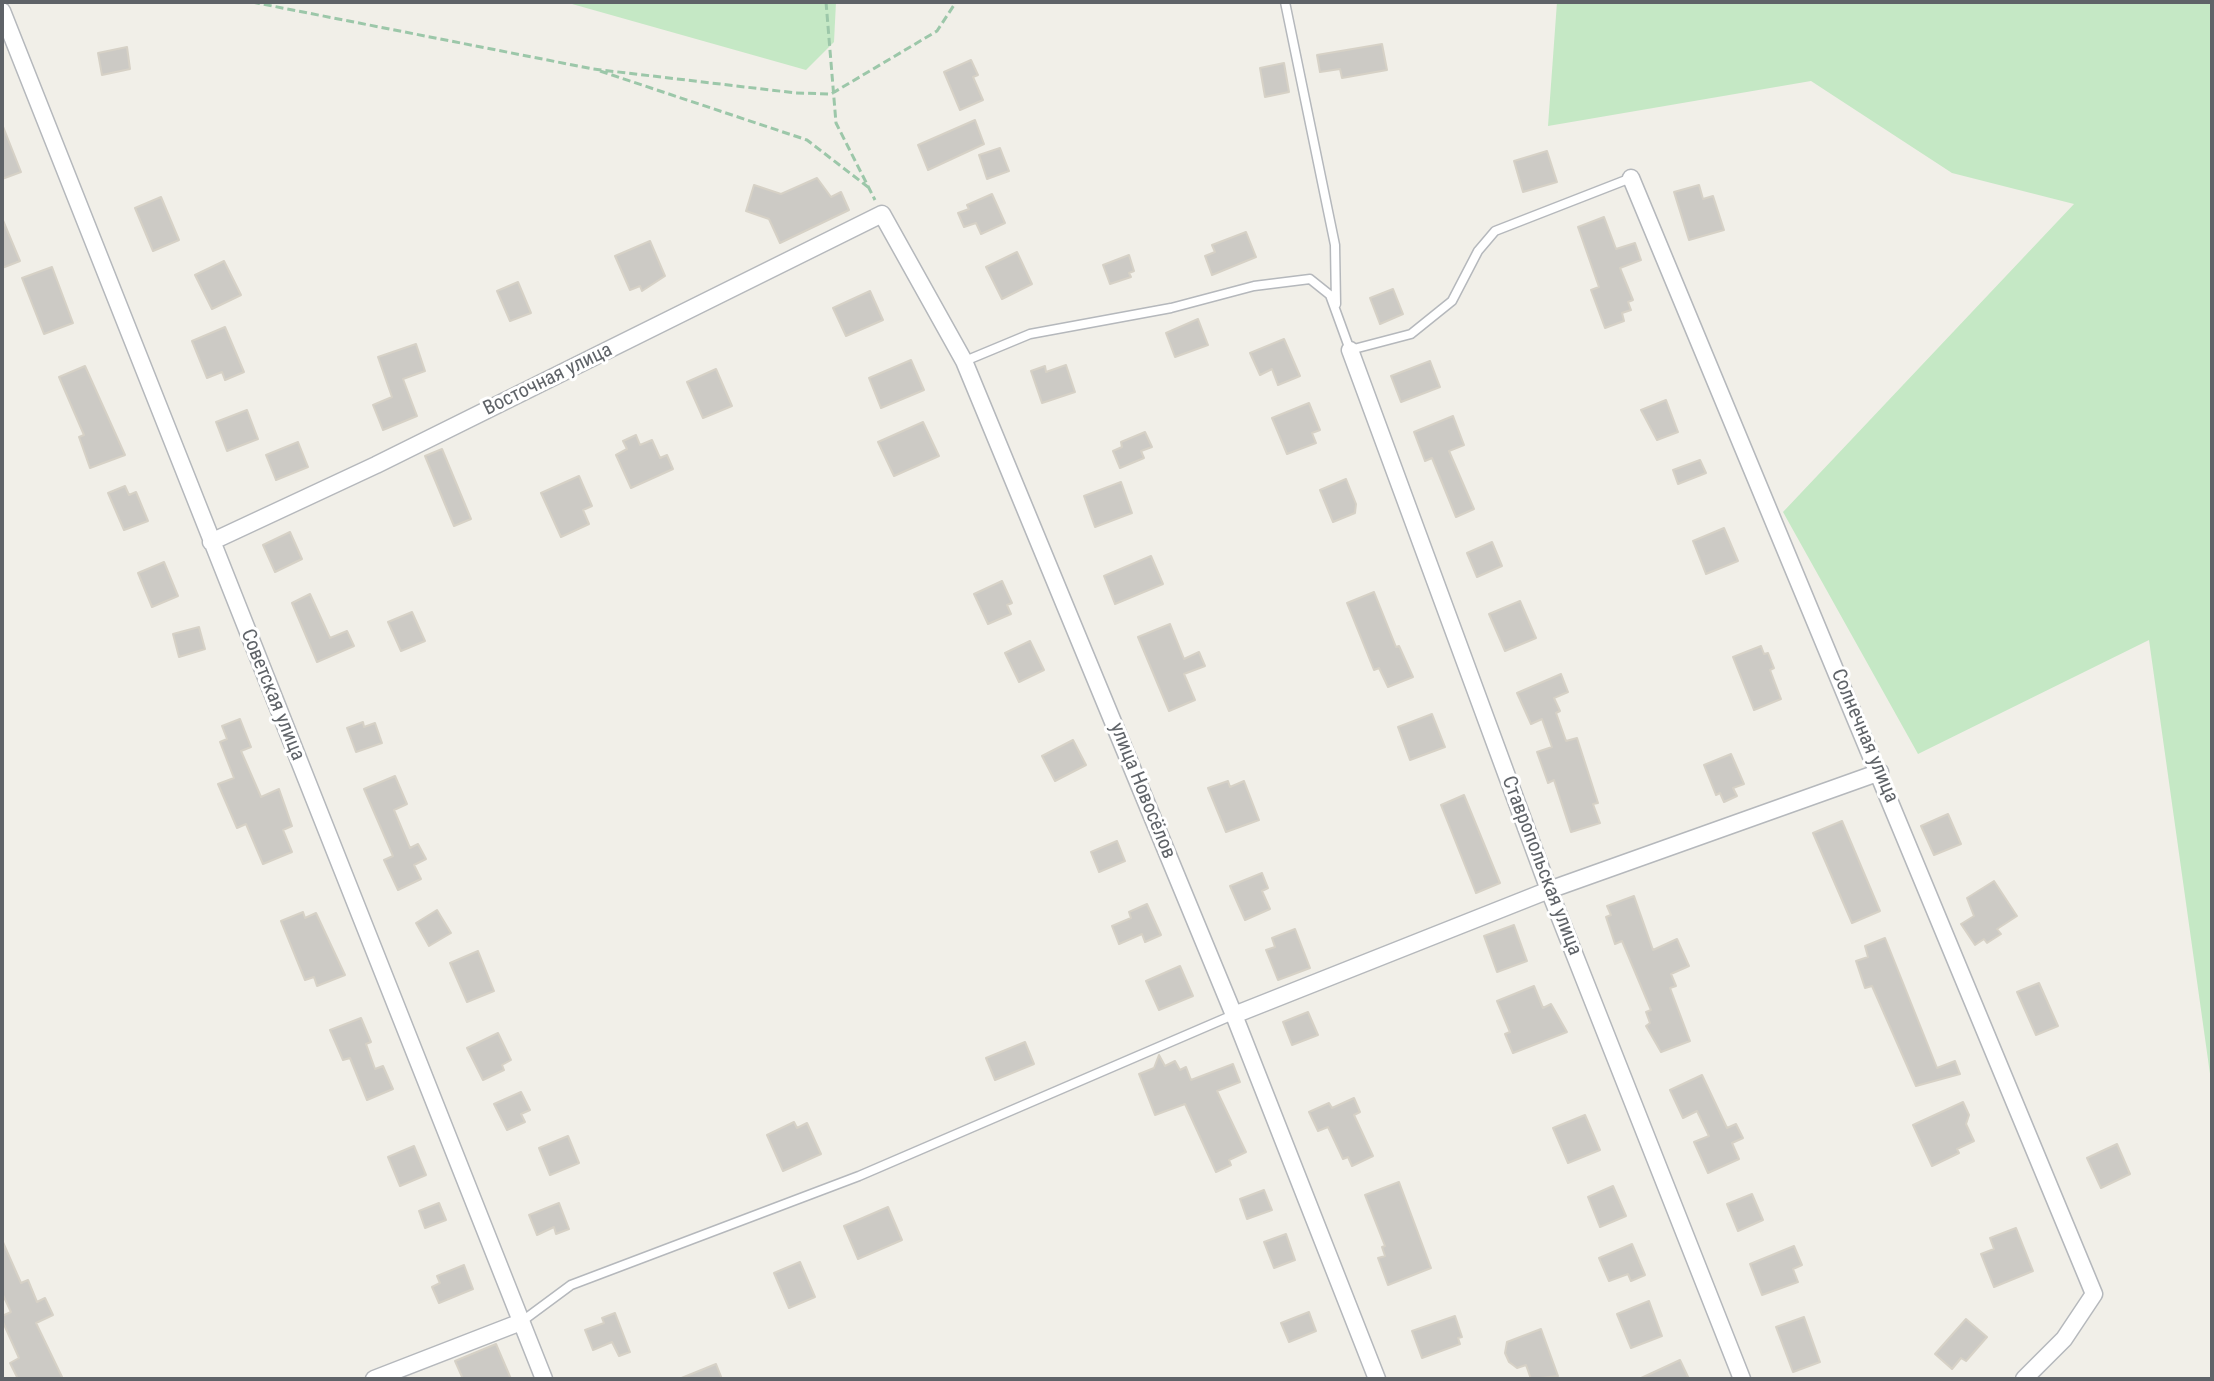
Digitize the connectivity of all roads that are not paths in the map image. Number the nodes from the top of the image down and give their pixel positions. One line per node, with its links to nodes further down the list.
1 (1285, 2): 5 (lane)
2 (2, 11): 8 (street, Советская улица)
3 (1631, 178): 6 (lane); 9 (street, Солнечная улица)
4 (882, 214): 7 (street, улица Новосёлов); 8 (street, Восточная улица)
5 (1336, 311): 6 (lane); 7 (lane)
6 (1350, 350): 10 (street, Ставропольская улица)
7 (964, 361): 11 (street, улица Новосёлов)
8 (211, 542): 12 (street, Советская улица)
9 (1880, 772): 10 (street); 17 (street, Солнечная улица)
10 (1549, 890): 11 (street); 16 (street, Ставропольская улица)
11 (1234, 1015): 12 (lane); 15 (street, улица Новосёлов)
12 (521, 1322): 13 (street); 14 (street, Советская улица)
13 (374, 1379)
14 (544, 1379)
15 (1377, 1379)
16 (1742, 1379)
17 (2024, 1379)

